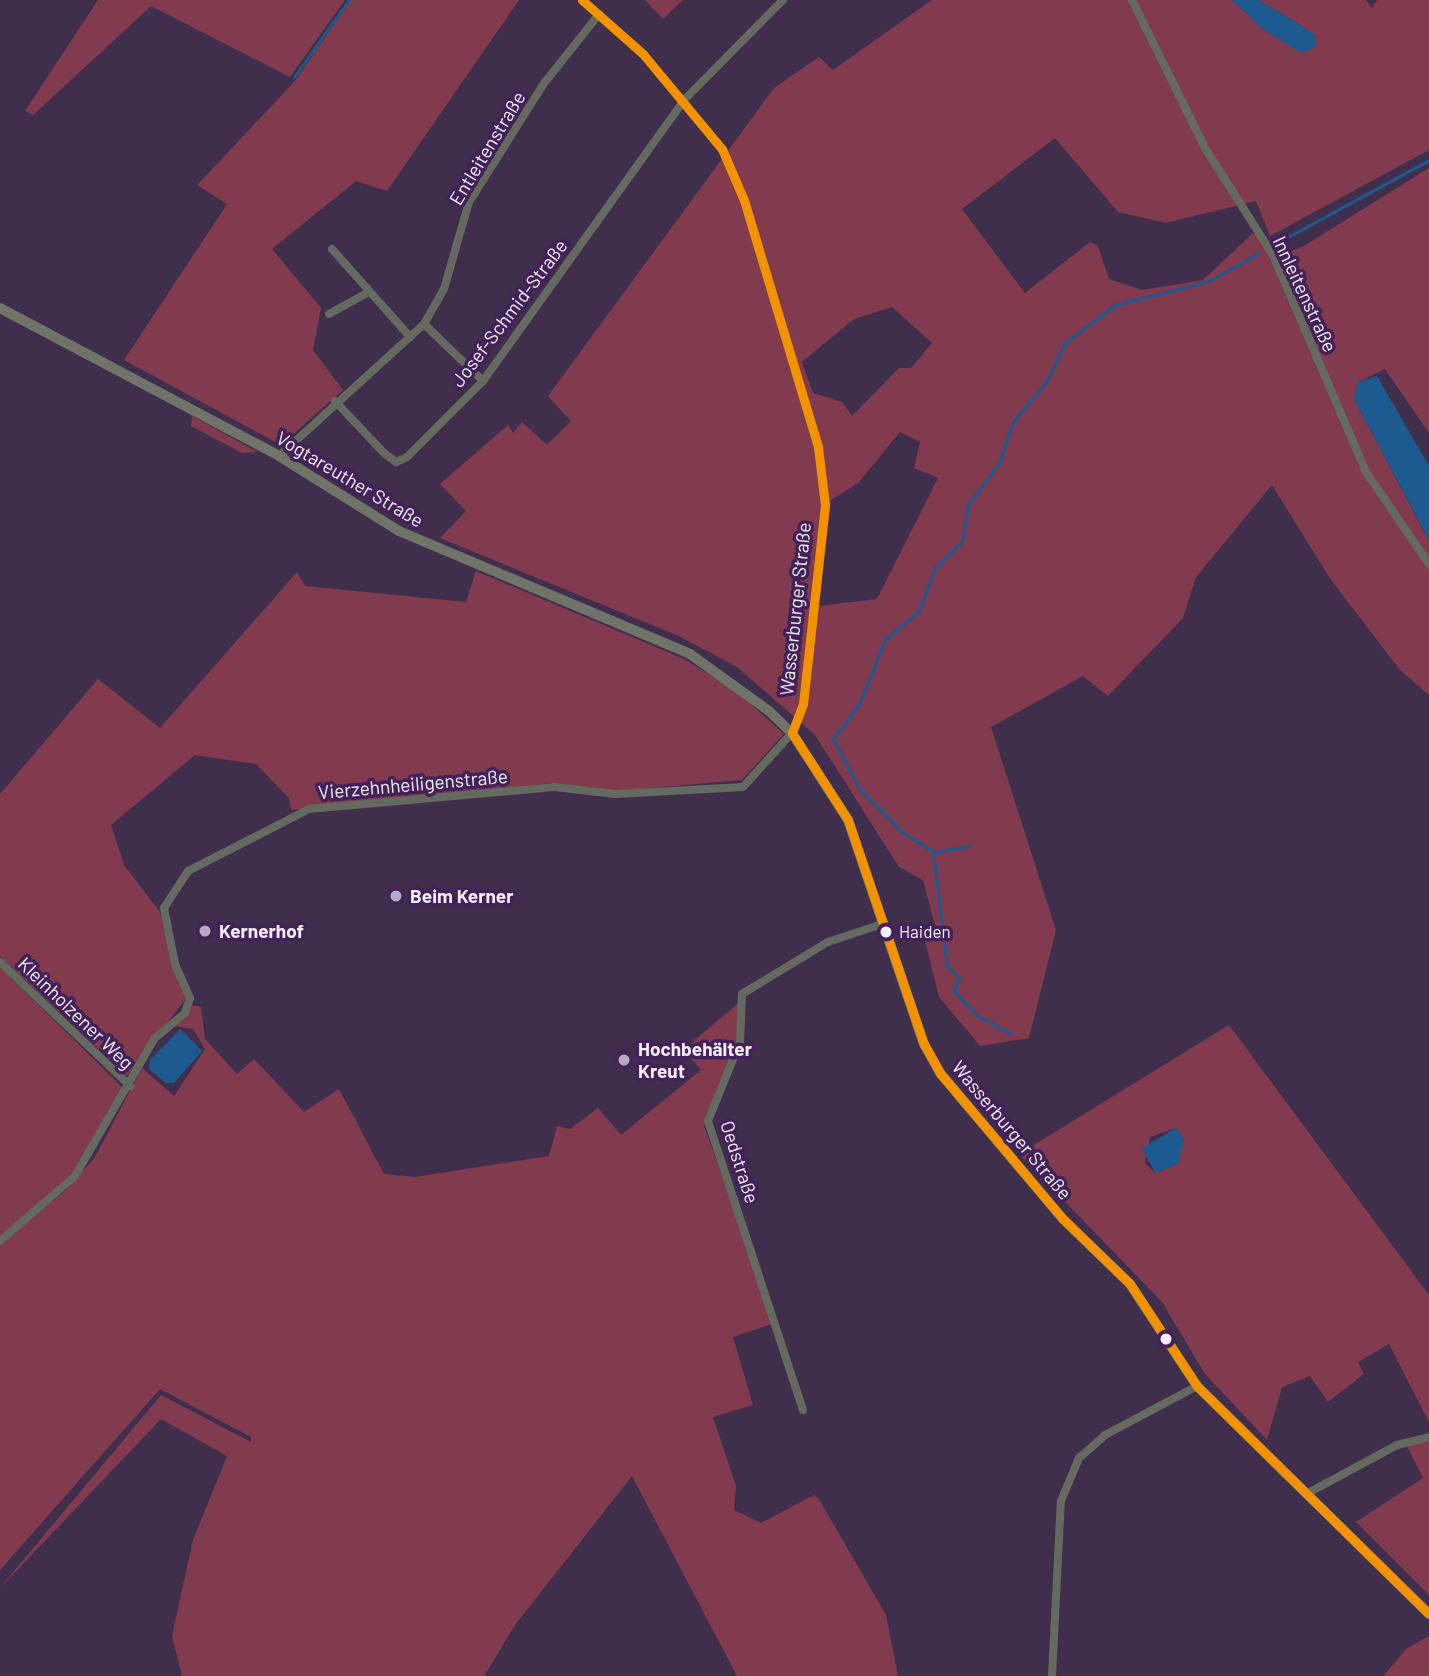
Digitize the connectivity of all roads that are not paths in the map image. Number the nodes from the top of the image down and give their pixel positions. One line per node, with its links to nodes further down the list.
1 (783, 0): 5 (street, Josef-Schmid-Straße)
2 (1132, 0): 15 (street, Innleitenstraße)
3 (585, 1): 4 (street, Wasserburger Straße)
4 (599, 14): 5 (street, Wasserburger Straße); 10 (street, Entleitenstraße)
5 (684, 100): 12 (street, Josef-Schmid-Straße); 16 (street, Wasserburger Straße)
6 (332, 249): 7 (street)
7 (369, 292): 9 (street); 11 (street)
8 (0, 308): 14 (main road, Vogtareuther Straße)
9 (329, 314)
10 (424, 324): 11 (street, Entleitenstraße); 12 (street)
11 (410, 337): 13 (street, Entleitenstraße)
12 (483, 382): 13 (street, Josef-Schmid-Straße)
13 (335, 401): 14 (street, Entleitenstraße)
14 (279, 456): 16 (main road, Vogtareuther Straße)
15 (1429, 564)
16 (792, 733): 17 (main road, Wasserburger Straße); 19 (street, Vierzehnheiligenstraße)
17 (882, 924): 21 (main road, Wasserburger Straße); 22 (street, Oedstraße)
18 (0, 962): 19 (street, Kleinholzener Weg)
19 (130, 1086): 20 (street, Vierzehnheiligenstraße)
20 (0, 1241)
21 (1196, 1386): 24 (main road, Wasserburger Straße); 26 (street)
22 (803, 1410)
23 (1429, 1437): 24 (street)
24 (1308, 1493): 25 (main road, Wasserburger Straße)
25 (1429, 1614)
26 (1052, 1676)

